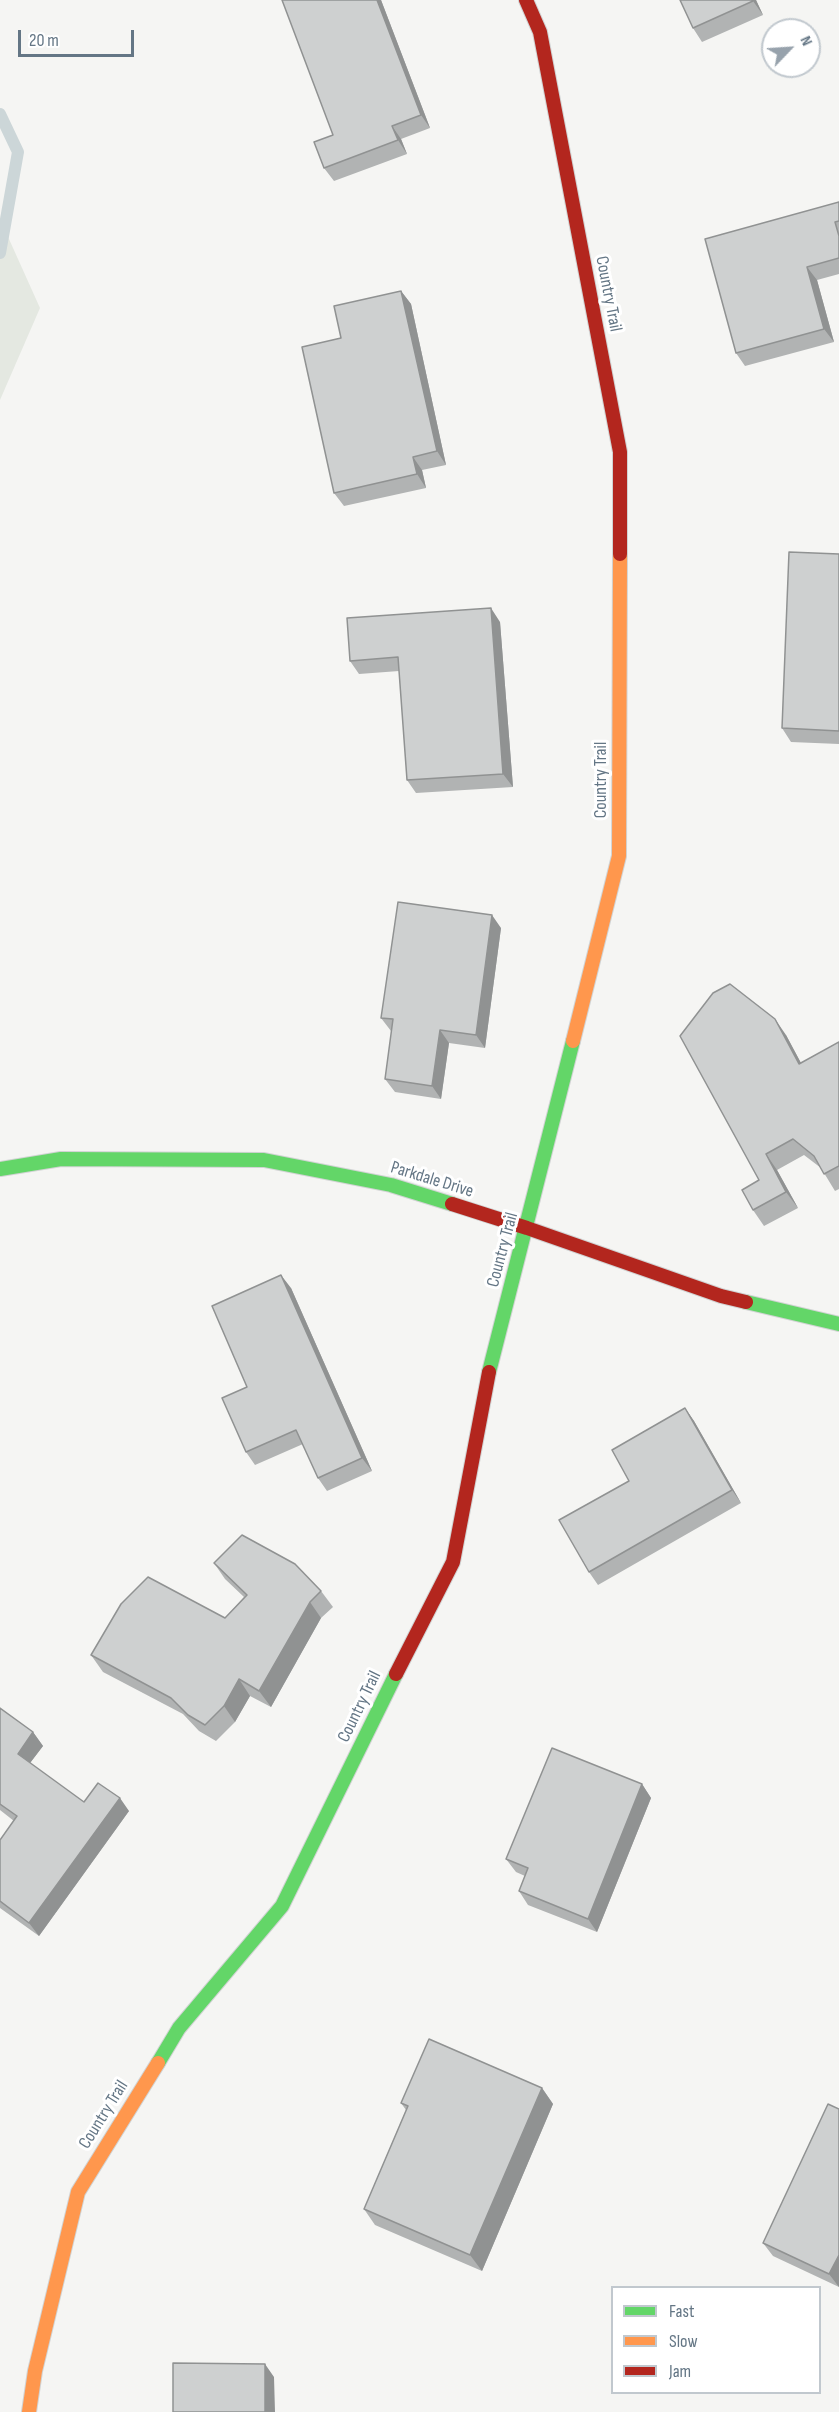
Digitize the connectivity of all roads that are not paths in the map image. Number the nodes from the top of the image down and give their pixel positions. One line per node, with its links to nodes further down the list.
1 (526, 0): 3 (street, Country Trail)
2 (0, 1169): 3 (street, Parkdale Drive)
3 (527, 1228): 4 (street, Parkdale Drive); 5 (street, Country Trail)
4 (839, 1324)
5 (29, 2412)

